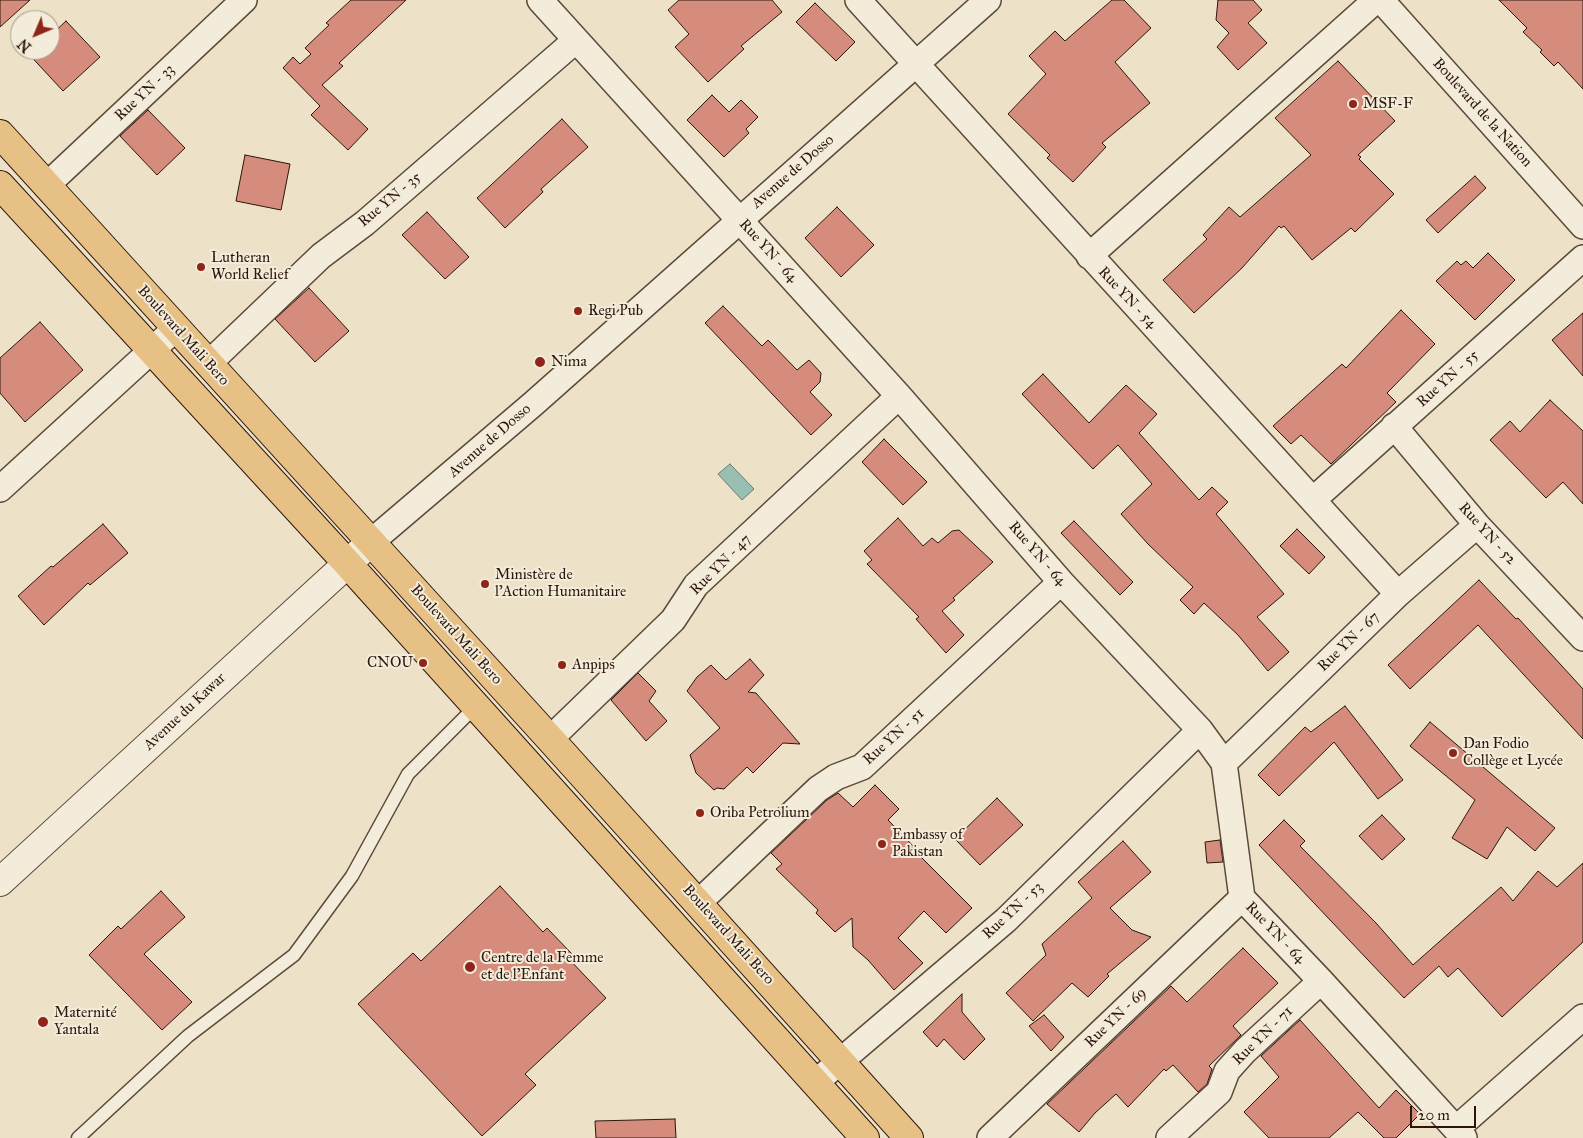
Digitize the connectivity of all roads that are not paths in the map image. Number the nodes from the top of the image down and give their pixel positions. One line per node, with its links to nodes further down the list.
1 (244, 0): 11 (street, Rue YN - 33)
2 (540, 0): 7 (street, Rue YN - 64)
3 (858, 0): 8 (street, Rue YN - 54)
4 (988, 0): 8 (street, Avenue de Dosso)
5 (1376, 0): 14 (street)
6 (1381, 0): 13 (street, Boulevard de la Nation)
7 (576, 40): 12 (street, Rue YN - 64); 18 (street, Rue YN - 35)
8 (914, 65): 12 (street, Avenue de Dosso); 14 (street, Rue YN - 54)
9 (0, 134): 11 (main road, Boulevard Mali Bero)
10 (0, 186): 17 (main road)
11 (46, 186): 16 (main road, Boulevard Mali Bero)
12 (739, 219): 19 (street, Rue YN - 64); 24 (street, Avenue de Dosso)
13 (1583, 226)
14 (1089, 256): 22 (street, Rue YN - 54)
15 (1583, 258): 20 (street, Rue YN - 55)
16 (176, 328): 17 (street); 18 (main road, Boulevard Mali Bero)
17 (151, 350): 21 (street); 25 (main road)
18 (208, 364): 24 (main road, Boulevard Mali Bero)
19 (899, 396): 26 (street, Rue YN - 64); 31 (street, Rue YN - 47)
20 (1394, 426): 22 (street, Rue YN - 55); 23 (street, Rue YN - 52)
21 (0, 489)
22 (1314, 500): 27 (street, Rue YN - 54)
23 (1477, 525): 27 (street, Rue YN - 67); 28 (street, Rue YN - 52)
24 (372, 542): 25 (street, Avenue du Kawar); 31 (main road, Boulevard Mali Bero)
25 (347, 563): 29 (main road); 33 (street, Avenue du Kawar)
26 (1061, 582): 30 (street, Rue YN - 64); 35 (street, Rue YN - 51)
27 (1398, 594): 32 (street, Rue YN - 67)
28 (1583, 638)
29 (476, 706): 39 (main road); 41 (lane)
30 (1200, 730): 32 (street, Rue YN - 64); 38 (street, Rue YN - 53)
31 (550, 739): 35 (main road, Boulevard Mali Bero)
32 (1224, 763): 34 (street, Rue YN - 64)
33 (0, 882)
34 (1242, 898): 36 (street, Rue YN - 64); 44 (street, Rue YN - 69)
35 (698, 903): 38 (main road, Boulevard Mali Bero)
36 (1321, 980): 40 (street, Rue YN - 64); 45 (street, Rue YN - 71)
37 (1583, 1017): 40 (street)
38 (841, 1059): 39 (street, Rue YN - 53); 43 (main road, Boulevard Mali Bero)
39 (816, 1082): 42 (main road)
40 (1460, 1133)
41 (78, 1138)
42 (865, 1138)
43 (909, 1138)
44 (990, 1138)
45 (1169, 1138)

